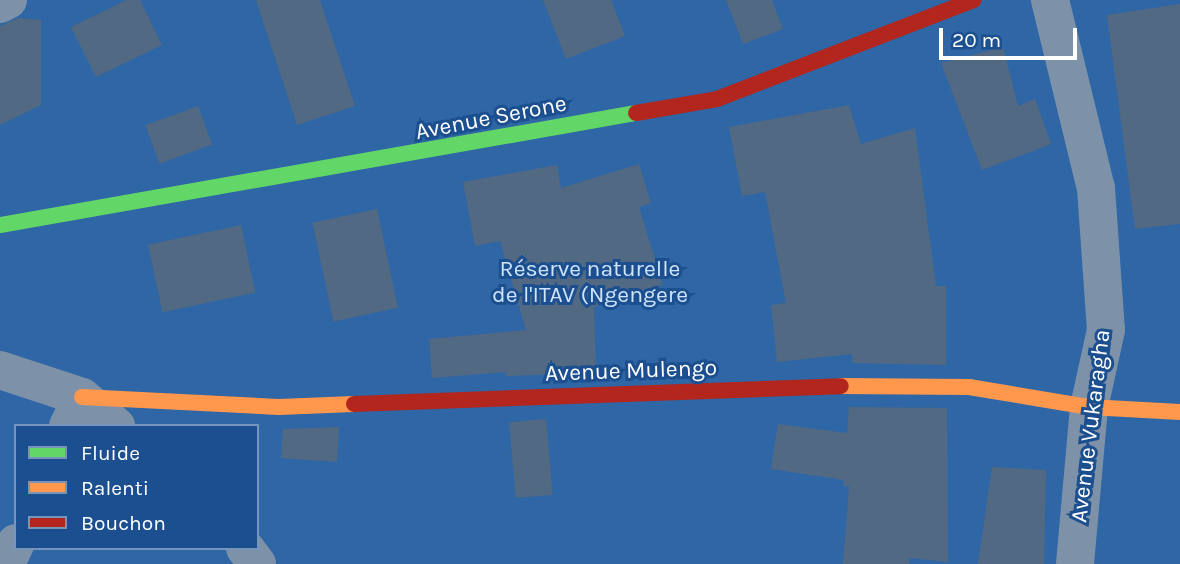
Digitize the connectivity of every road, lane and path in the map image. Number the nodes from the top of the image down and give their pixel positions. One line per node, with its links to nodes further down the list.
1 (8, 0): 4 (street)
2 (974, 0): 5 (street, Avenue Serone)
3 (1050, 0): 7 (street, Avenue Vukaragha)
4 (0, 4)
5 (0, 226)
6 (0, 370): 8 (street)
7 (1089, 407): 8 (street, Avenue Mulengo); 9 (street, Avenue Mulengo); 13 (street, Avenue Vukaragha)
8 (75, 411): 10 (street)
9 (1180, 412)
10 (111, 424)
11 (14, 547): 12 (street)
12 (6, 564)
13 (1074, 564)

